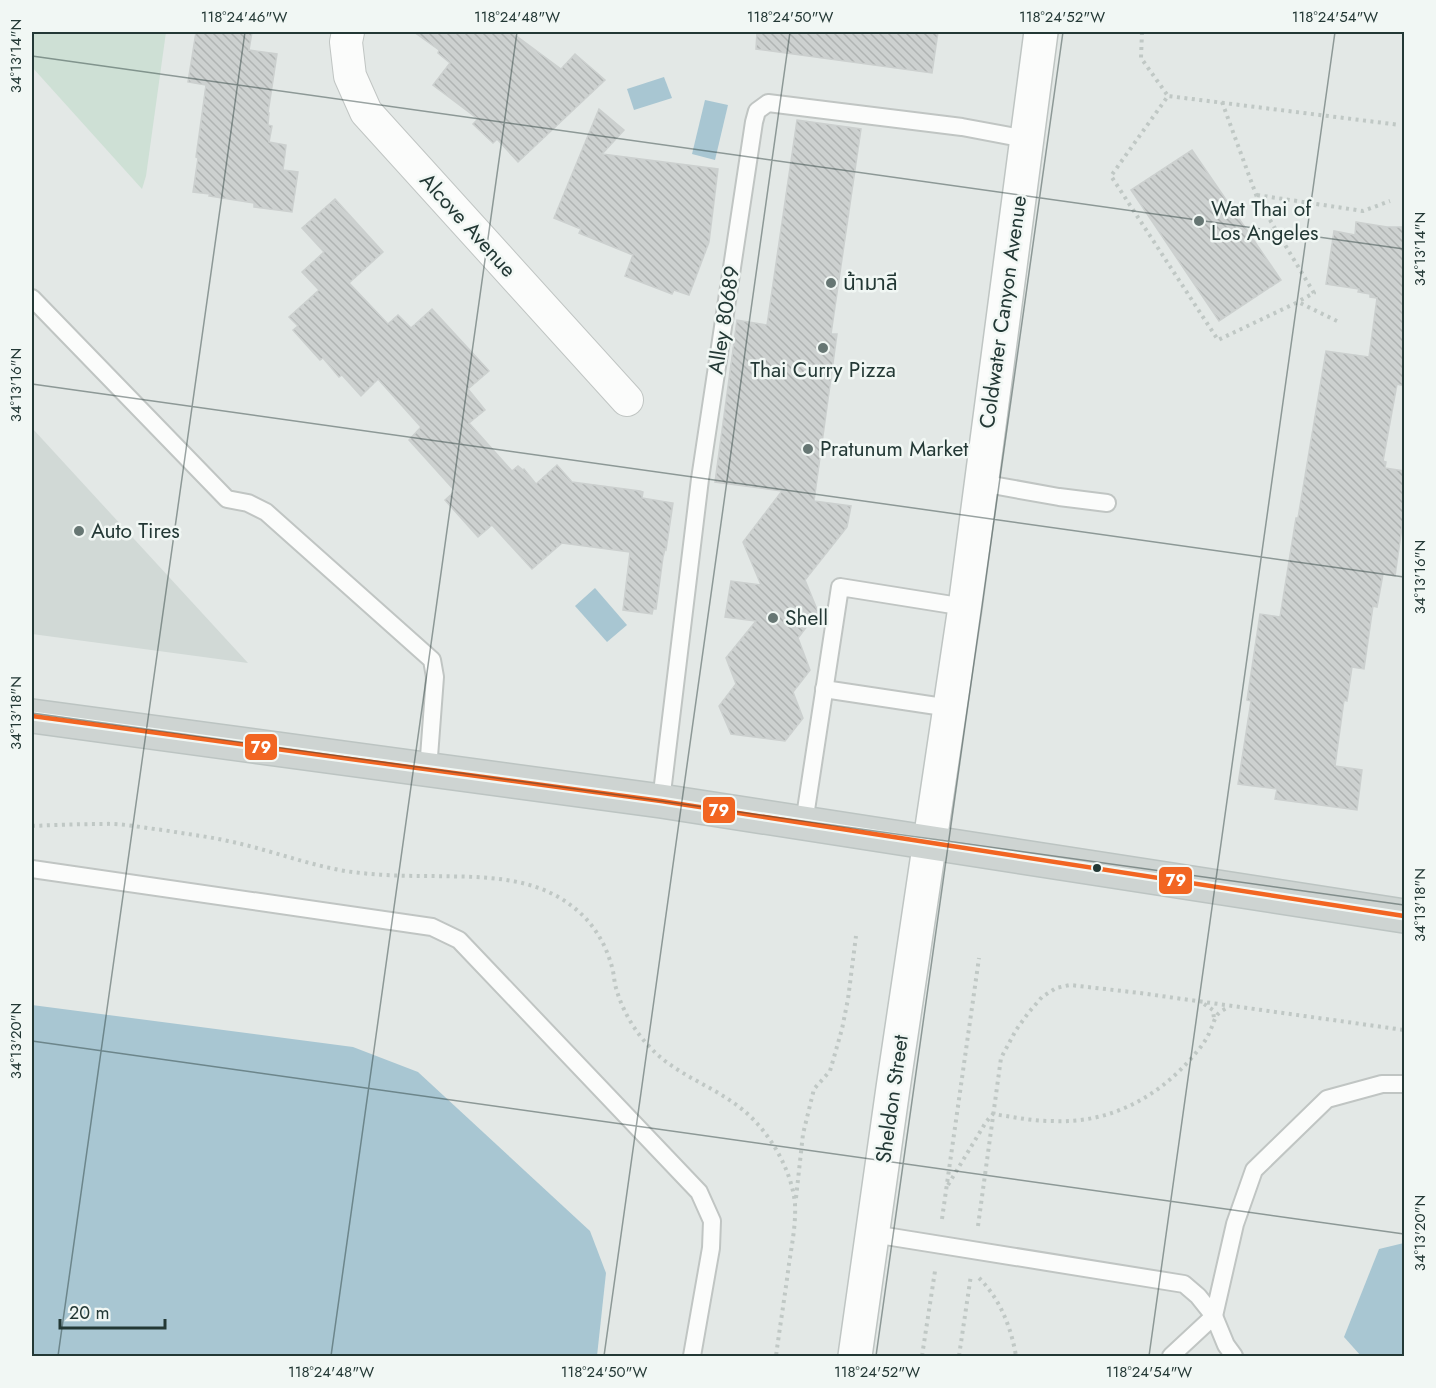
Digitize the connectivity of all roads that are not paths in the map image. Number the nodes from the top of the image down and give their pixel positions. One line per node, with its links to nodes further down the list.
1 (348, 32): 5 (street, Alcove Avenue)
2 (1041, 32): 3 (main road, Coldwater Canyon Avenue)
3 (1026, 139): 6 (main road, Coldwater Canyon Avenue); 13 (lane, Alley 80689)
4 (32, 298): 12 (lane)
5 (627, 400)
6 (981, 483): 7 (lane); 8 (main road, Coldwater Canyon Avenue)
7 (1107, 503)
8 (965, 607): 9 (lane); 10 (main road, Coldwater Canyon Avenue)
9 (824, 689): 10 (lane); 14 (lane)
10 (950, 708): 15 (main road, Coldwater Canyon Avenue)
11 (32, 716): 12 (main road)
12 (428, 770): 13 (main road)
13 (661, 801): 14 (main road)
14 (804, 823): 15 (main road)
15 (930, 842): 17 (main road); 19 (main road, Sheldon Street)
16 (32, 868): 21 (lane)
17 (1404, 916)
18 (1404, 1084): 20 (lane)
19 (873, 1234): 20 (lane); 22 (main road, Sheldon Street)
20 (1215, 1316): 23 (lane); 24 (lane)
21 (692, 1356)
22 (855, 1356)
23 (1171, 1356)
24 (1234, 1356)

